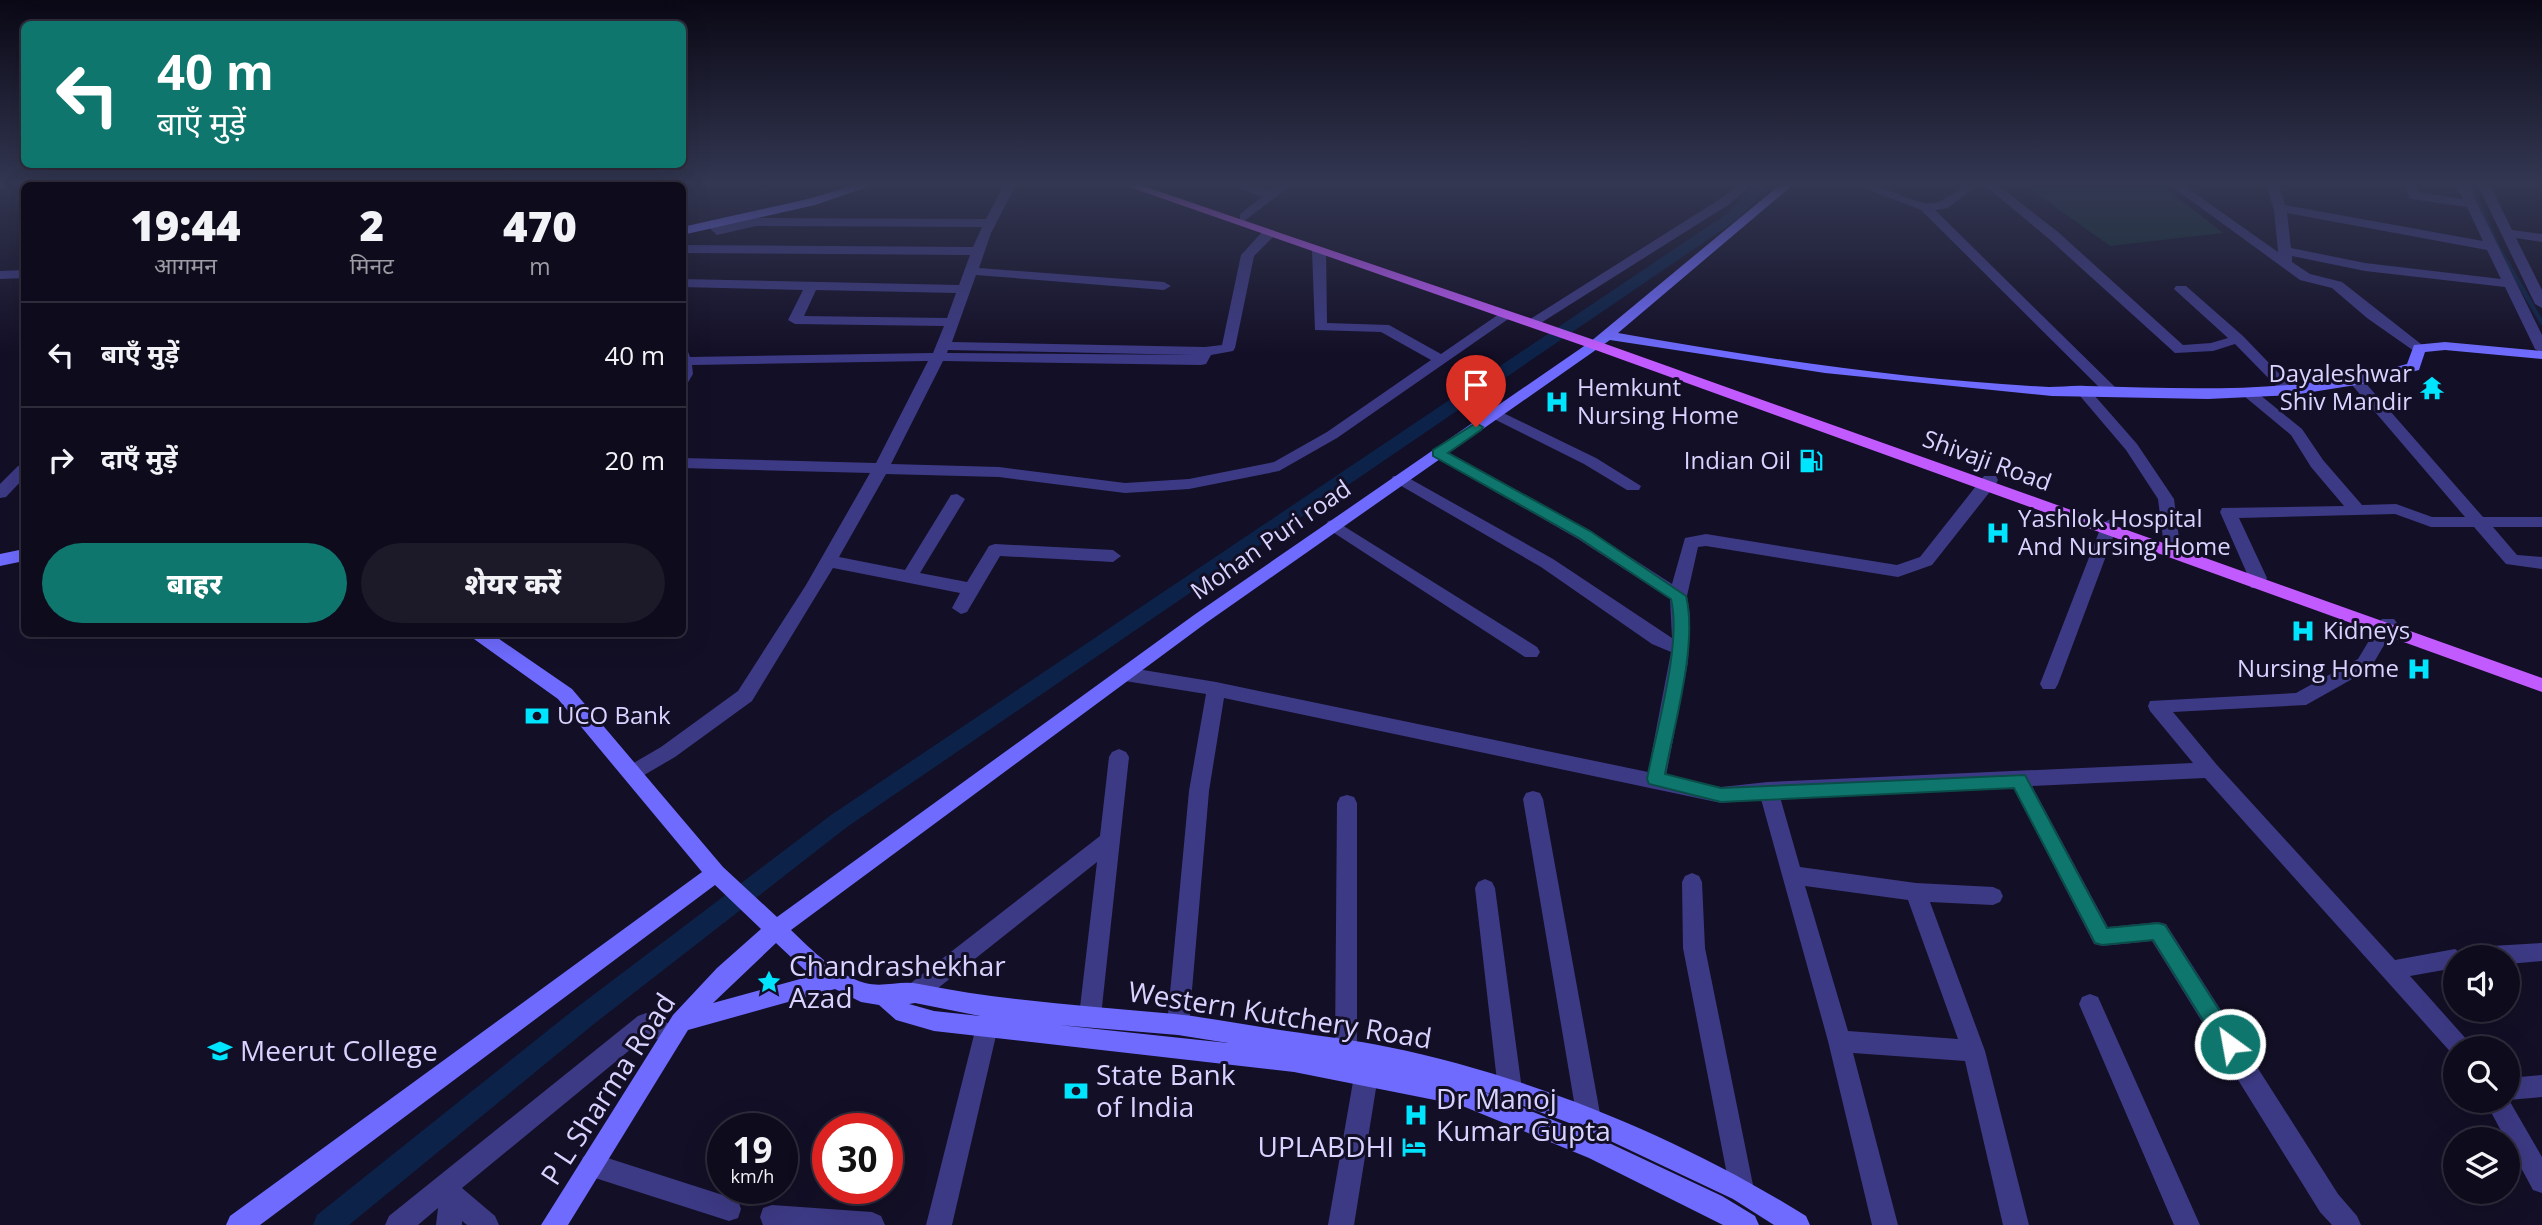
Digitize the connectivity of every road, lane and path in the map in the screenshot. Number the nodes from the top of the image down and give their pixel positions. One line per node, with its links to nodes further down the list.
1 (983, 240): 17 (street)
2 (1262, 240): 37 (street)
3 (1290, 240): 16 (main road)
4 (1307, 240): 27 (main road)
5 (1665, 240): 32 (street)
6 (1716, 240): 33 (street, Mohan Puri road)
7 (1959, 240): 44 (street)
8 (2059, 240): 34 (street)
9 (2260, 240): 18 (street)
10 (2283, 240): 18 (street)
11 (2456, 240): 14 (street)
12 (2490, 240): 14 (street)
13 (2511, 240): 29 (street)
14 (2493, 247): 23 (street)
15 (686, 249): 17 (street)
16 (1319, 250): 27 (main road); 40 (street)
17 (978, 251): 19 (street)
18 (2285, 257): 23 (street); 35 (street)
19 (971, 271): 25 (street); 26 (street)
20 (21, 274): 21 (street)
21 (0, 275)
22 (686, 283): 24 (street)
23 (2511, 284): 36 (street)
24 (811, 286): 26 (street); 31 (street)
25 (1164, 286)
26 (965, 289): 31 (street)
27 (1439, 289): 30 (main road); 32 (main road)
28 (2181, 289): 34 (street)
29 (2542, 304)
30 (1507, 315): 32 (main road); 40 (street)
31 (953, 322): 37 (street)
32 (1537, 322): 33 (main road, Shivaji Road)
33 (1591, 339): 43 (street); 46 (street, Mohan Puri road); 52 (main road, Shivaji Road)
34 (2238, 339): 42 (street)
35 (2419, 348): 38 (street); 41 (street)
36 (2542, 349)
37 (941, 351): 39 (street); 49 (street)
38 (2542, 355)
39 (686, 356)
40 (1441, 360): 49 (street)
41 (2357, 382): 42 (street); 57 (street)
42 (2287, 389): 45 (street)
43 (2082, 390): 44 (street); 61 (street)
44 (2113, 393): 45 (street)
45 (2249, 393): 56 (street)
46 (1494, 414): 47 (street, Mohan Puri road); 53 (street)
47 (1438, 453): 51 (street, Mohan Puri road); 70 (street)
48 (686, 464): 49 (street)
49 (882, 468): 65 (street)
50 (21, 473): 54 (street)
51 (1399, 480): 59 (street, Mohan Puri road); 74 (street)
52 (1987, 483): 60 (main road, Shivaji Road); 70 (street)
53 (1633, 486)
54 (0, 493)
55 (957, 499): 67 (street)
56 (2357, 510): 57 (street); 68 (street)
57 (2481, 522): 58 (street); 66 (street)
58 (2542, 522)
59 (1334, 526): 75 (street); 76 (street, Mohan Puri road)
60 (2108, 527): 61 (main road); 68 (main road, Shivaji Road); 78 (street)
61 (2172, 546): 68 (main road)
62 (21, 556): 64 (street)
63 (1113, 556): 69 (street)
64 (0, 560)
65 (828, 561): 67 (street); 83 (street)
66 (2542, 563)
67 (909, 577): 69 (street)
68 (2258, 581): 72 (main road, Shivaji Road)
69 (971, 589): 71 (street)
70 (1678, 596): 74 (street)
71 (961, 608)
72 (2387, 626): 77 (main road); 79 (main road, Shivaji Road); 82 (street)
73 (484, 637): 83 (street, Western Kutchery Road)
74 (1680, 649): 84 (street)
75 (1531, 652)
76 (1125, 674): 80 (street); 96 (street, Mohan Puri road)
77 (2542, 677)
78 (2049, 684)
79 (2542, 685)
80 (1216, 689): 84 (street); 106 (street)
81 (1119, 757): 89 (street)
82 (2210, 770): 85 (street); 100 (street)
83 (632, 773): 91 (street, Western Kutchery Road)
84 (1656, 779): 86 (street)
85 (2019, 780): 86 (street); 137 (street)
86 (1768, 790): 90 (street)
87 (1534, 799): 118 (street)
88 (1347, 803): 111 (street)
89 (1110, 840): 102 (street); 105 (street)
90 (1792, 875): 94 (street); 110 (street)
91 (722, 880): 96 (street, Western Kutchery Road); 124 (street)
92 (1692, 882): 121 (street)
93 (1485, 888): 116 (street)
94 (1916, 892): 95 (street); 112 (street)
95 (1993, 896)
96 (775, 930): 101 (street, Western Kutchery Road); 108 (street, P L Sharma Road)
97 (2542, 952): 98 (street)
98 (2520, 954)
99 (2443, 961): 100 (street)
100 (2391, 970): 109 (street)
101 (836, 979): 103 (street, Western Kutchery Road); 108 (street)
102 (915, 993): 103 (street, Western Kutchery Road); 105 (street, Western Kutchery Road)
103 (885, 996): 107 (street)
104 (2090, 1004): 136 (street)
105 (1090, 1016): 106 (street, Western Kutchery Road)
106 (1178, 1024): 111 (street, Western Kutchery Road)
107 (987, 1027): 113 (street); 130 (street)
108 (676, 1029): 119 (street, P L Sharma Road); 125 (street)
109 (2449, 1036)
110 (1839, 1041): 112 (street); 134 (street)
111 (1346, 1050): 116 (street, Western Kutchery Road)
112 (1974, 1051): 135 (street)
113 (1366, 1076): 131 (street); 132 (street)
114 (2542, 1086): 115 (street)
115 (2520, 1088)
116 (1510, 1090): 118 (street, Western Kutchery Road)
117 (2504, 1113): 120 (street)
118 (1589, 1119): 121 (street, Western Kutchery Road)
119 (592, 1165): 122 (street); 128 (street, P L Sharma Road)
120 (2542, 1181)
121 (1742, 1190): 133 (street, Western Kutchery Road)
122 (729, 1209)
123 (772, 1217): 129 (street)
124 (239, 1225)
125 (398, 1225)
126 (449, 1225): 127 (street)
127 (486, 1225)
128 (554, 1225)
129 (872, 1225)
130 (939, 1225)
131 (1341, 1225)
132 (1746, 1225)
133 (1797, 1225)
134 (1885, 1225)
135 (2016, 1225)
136 (2187, 1225)
137 (2348, 1225)

